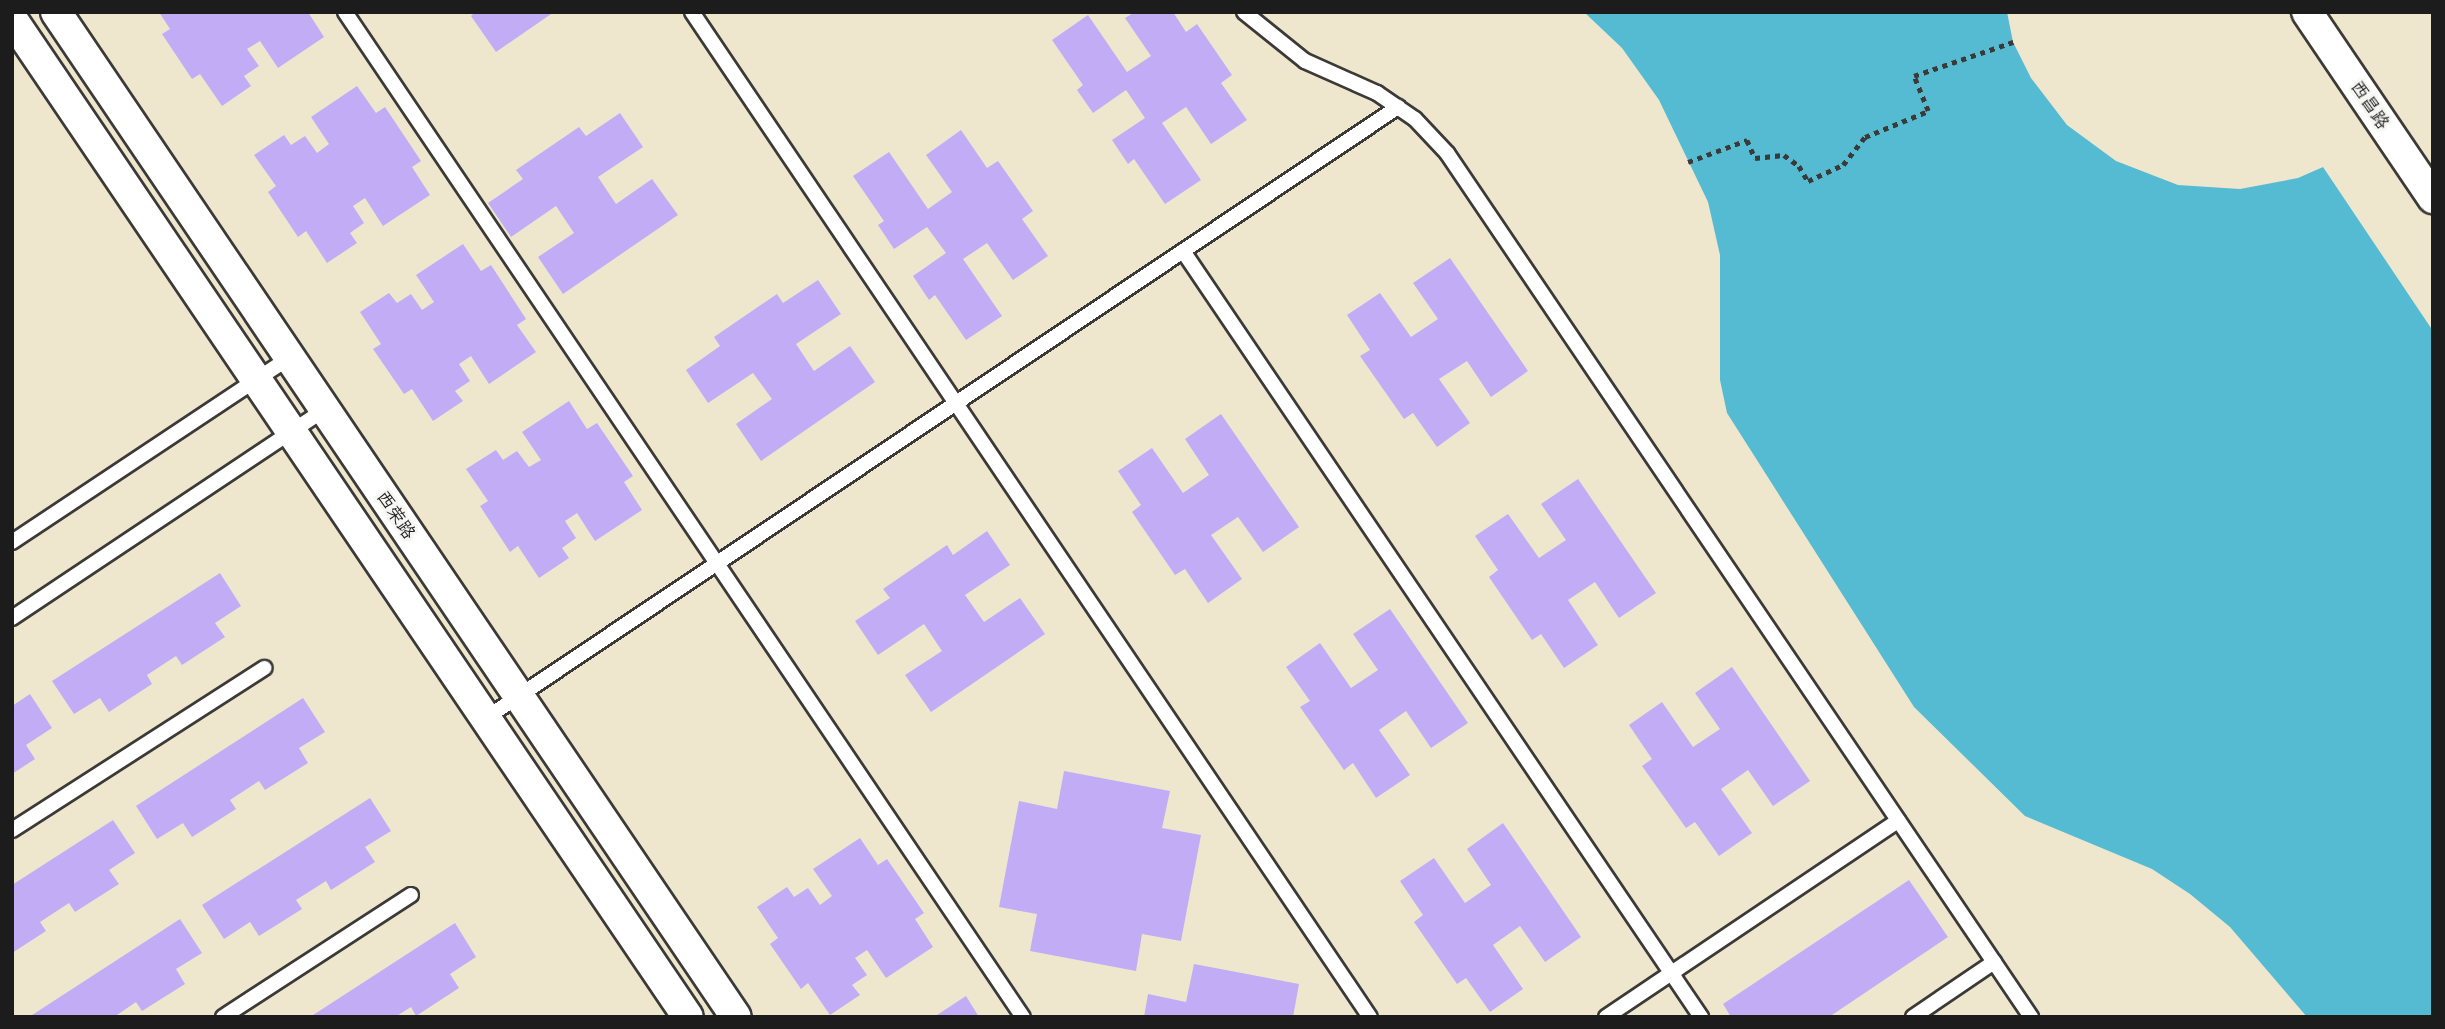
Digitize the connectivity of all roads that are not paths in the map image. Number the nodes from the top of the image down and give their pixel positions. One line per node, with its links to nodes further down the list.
1 (56, 12): 10 (street, 西荣路)
2 (345, 12): 16 (lane)
3 (692, 12): 12 (lane)
4 (1244, 12): 7 (lane)
5 (2307, 12): 8 (street, 西昌路)
6 (12, 19): 11 (street)
7 (1398, 107): 9 (lane); 21 (lane)
8 (2433, 198)
9 (1183, 251): 12 (lane); 25 (lane)
10 (290, 357): 11 (lane); 13 (street, 西荣路)
11 (256, 379): 14 (street); 15 (lane)
12 (956, 404): 16 (lane); 30 (lane)
13 (325, 409): 14 (lane); 19 (street, 西荣路)
14 (292, 431): 17 (lane); 20 (street)
15 (12, 542)
16 (717, 563): 19 (lane); 29 (lane)
17 (12, 618)
18 (264, 668): 22 (lane)
19 (519, 696): 20 (lane); 28 (street, 西荣路)
20 (486, 718): 27 (street)
21 (1898, 821): 24 (lane); 25 (lane)
22 (12, 830)
23 (411, 895): 26 (lane)
24 (1994, 962): 33 (lane); 34 (lane)
25 (1671, 973): 31 (lane); 32 (lane)
26 (223, 1017)
27 (688, 1017)
28 (736, 1017)
29 (1023, 1017)
30 (1370, 1017)
31 (1605, 1017)
32 (1701, 1017)
33 (1913, 1017)
34 (2031, 1017)

